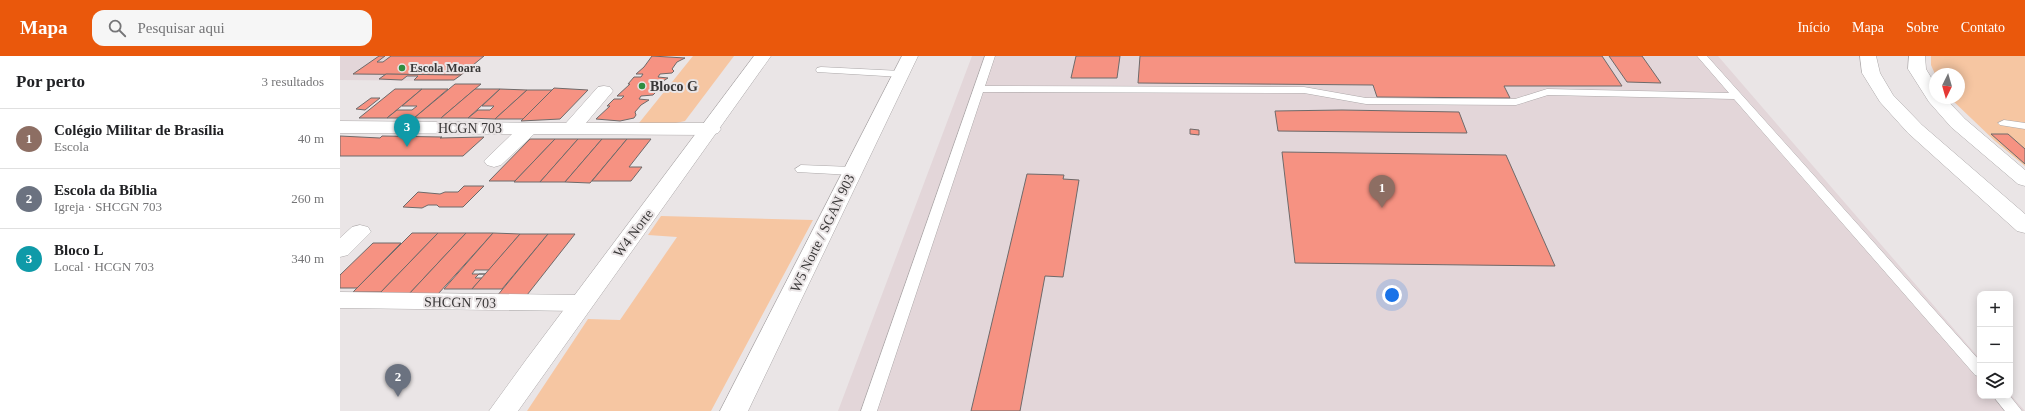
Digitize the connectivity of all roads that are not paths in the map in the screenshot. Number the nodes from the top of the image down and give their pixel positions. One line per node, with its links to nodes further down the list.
1 (763, 56): 18 (street, W4 Norte)
2 (990, 56): 9 (lane)
3 (1702, 56): 11 (lane)
4 (1868, 56): 23 (street)
5 (1917, 56): 8 (street)
6 (906, 65): 7 (lane); 21 (street, W5 Norte / SGAN 903)
7 (821, 70)
8 (1929, 88)
9 (979, 89): 11 (lane); 32 (lane)
10 (604, 91): 17 (street)
11 (1736, 96): 28 (lane)
12 (1941, 104): 22 (street)
13 (2004, 122): 14 (lane)
14 (2025, 126)
15 (340, 127): 16 (street, HCGN 703)
16 (529, 128): 17 (street, HCGN 703); 19 (street, HCGN 703)
17 (571, 128): 18 (street, HCGN 703)
18 (711, 129): 27 (street, W4 Norte)
19 (494, 162)
20 (801, 169): 21 (lane)
21 (852, 171): 31 (street, W5 Norte / SGAN 903)
22 (2025, 180)
23 (2025, 226)
24 (360, 232): 25 (street)
25 (340, 250)
26 (340, 300): 27 (street, SHCGN 703)
27 (580, 303): 30 (street, W4 Norte)
28 (1977, 367)
29 (2004, 399): 33 (lane)
30 (503, 411)
31 (734, 411)
32 (869, 411)
33 (2014, 411)

